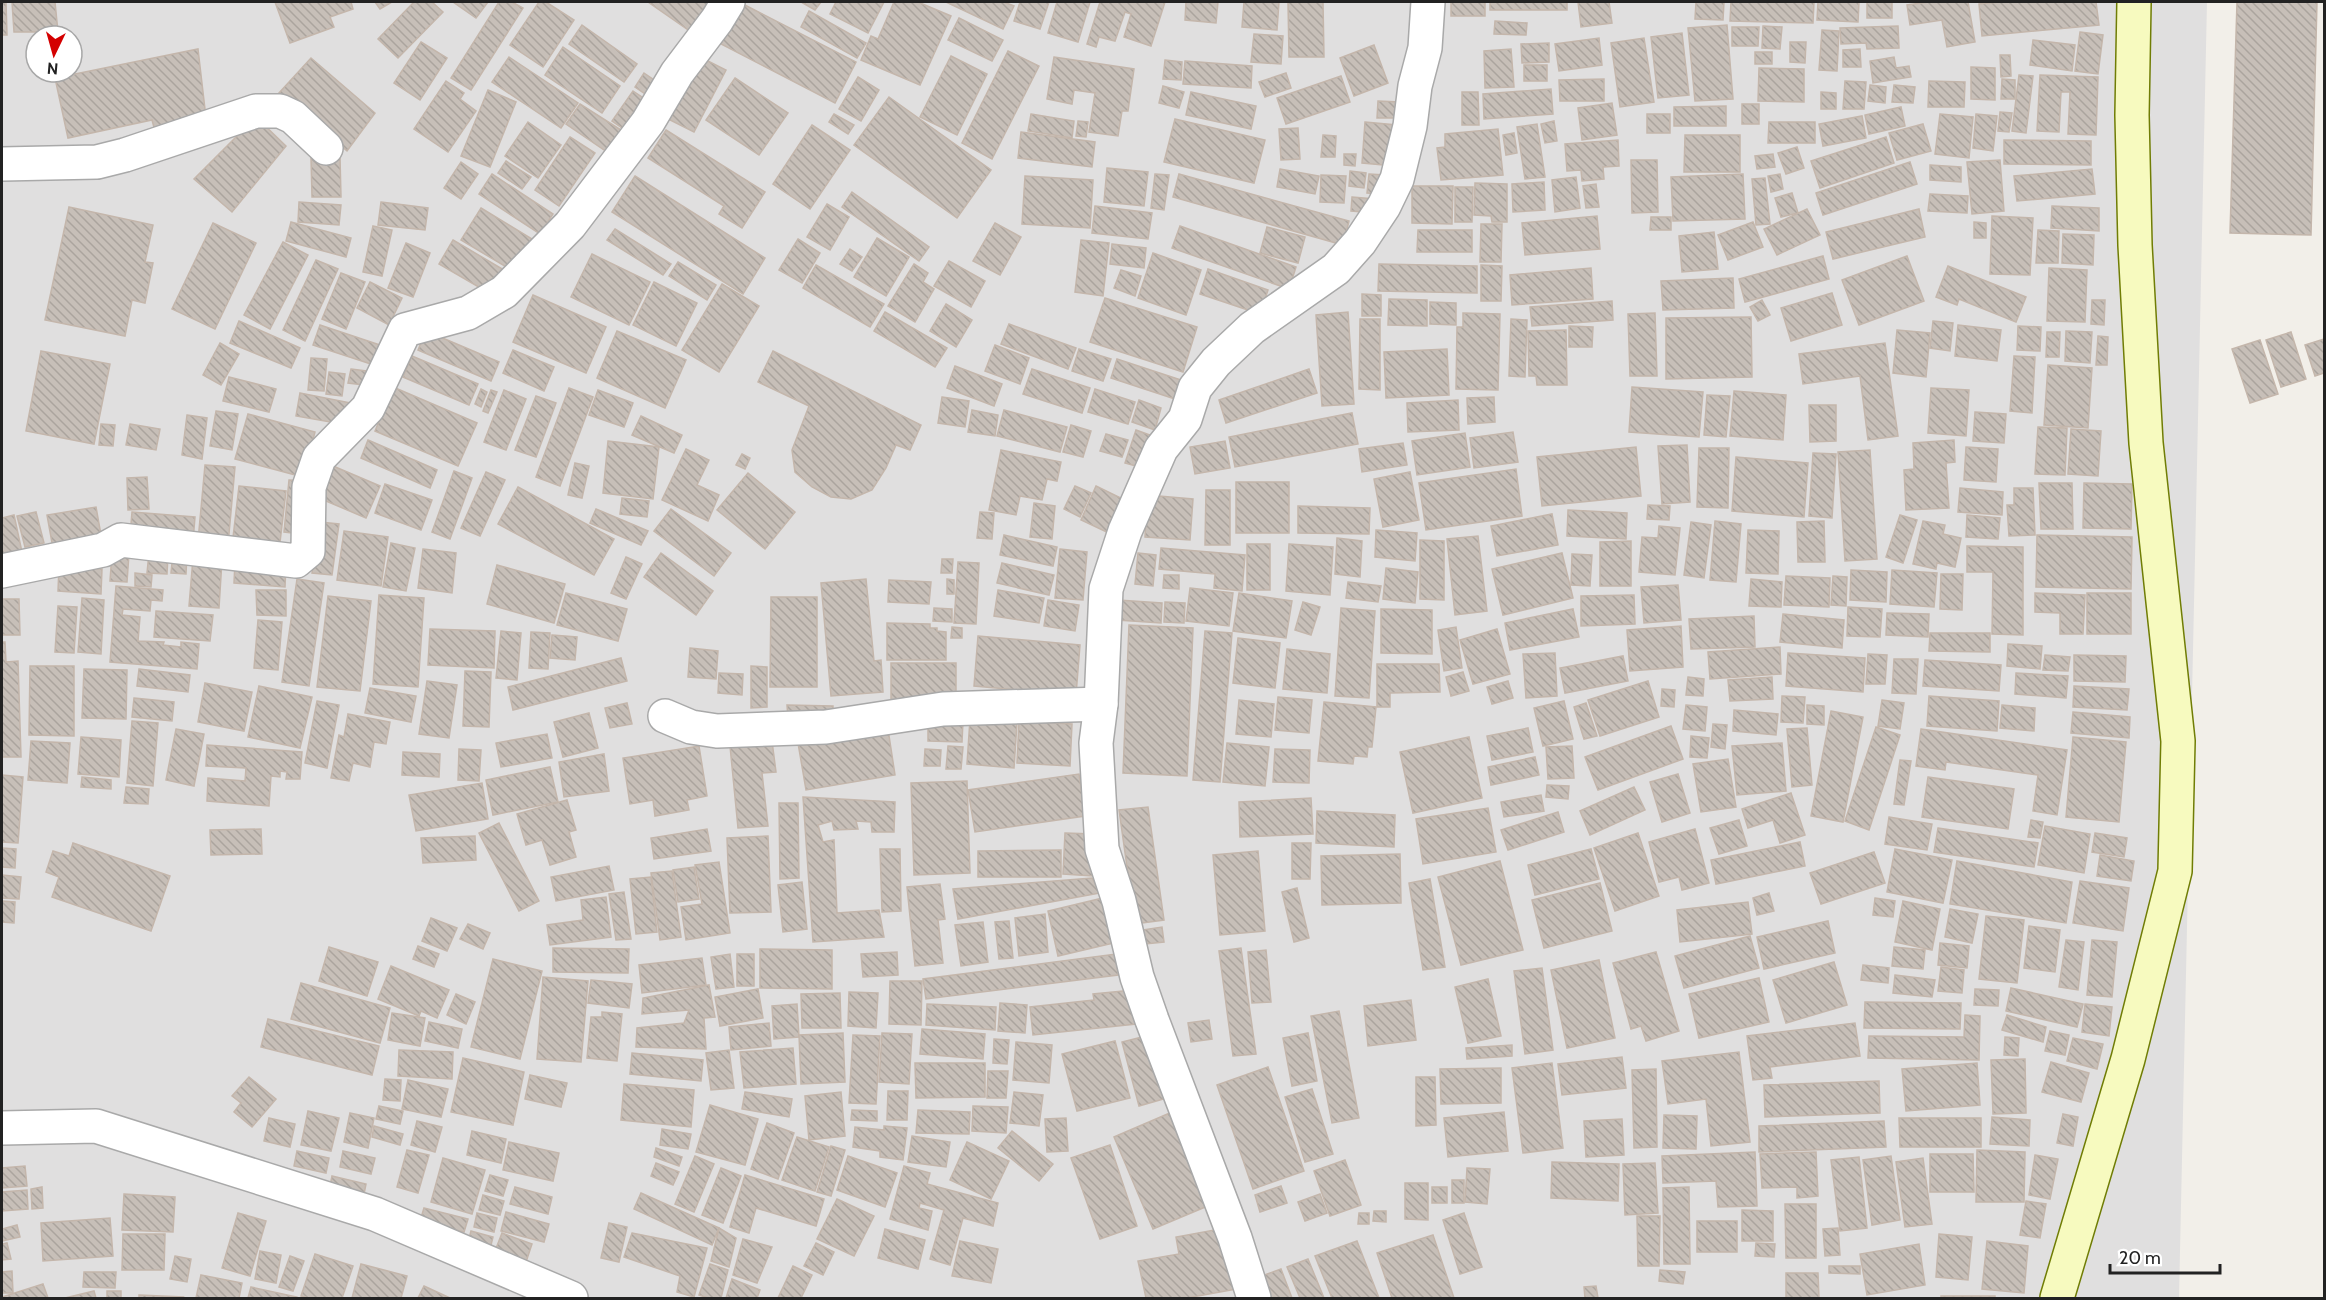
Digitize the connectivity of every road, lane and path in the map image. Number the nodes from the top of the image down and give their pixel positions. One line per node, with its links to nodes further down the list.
1 (728, 2): 6 (street)
2 (1428, 2): 7 (street)
3 (2134, 2): 12 (street)
4 (326, 148): 5 (street)
5 (2, 165)
6 (2, 571)
7 (1101, 704): 8 (street); 11 (street)
8 (665, 716)
9 (2, 1128): 10 (street)
10 (571, 1299)
11 (1254, 1299)
12 (2057, 1299)

